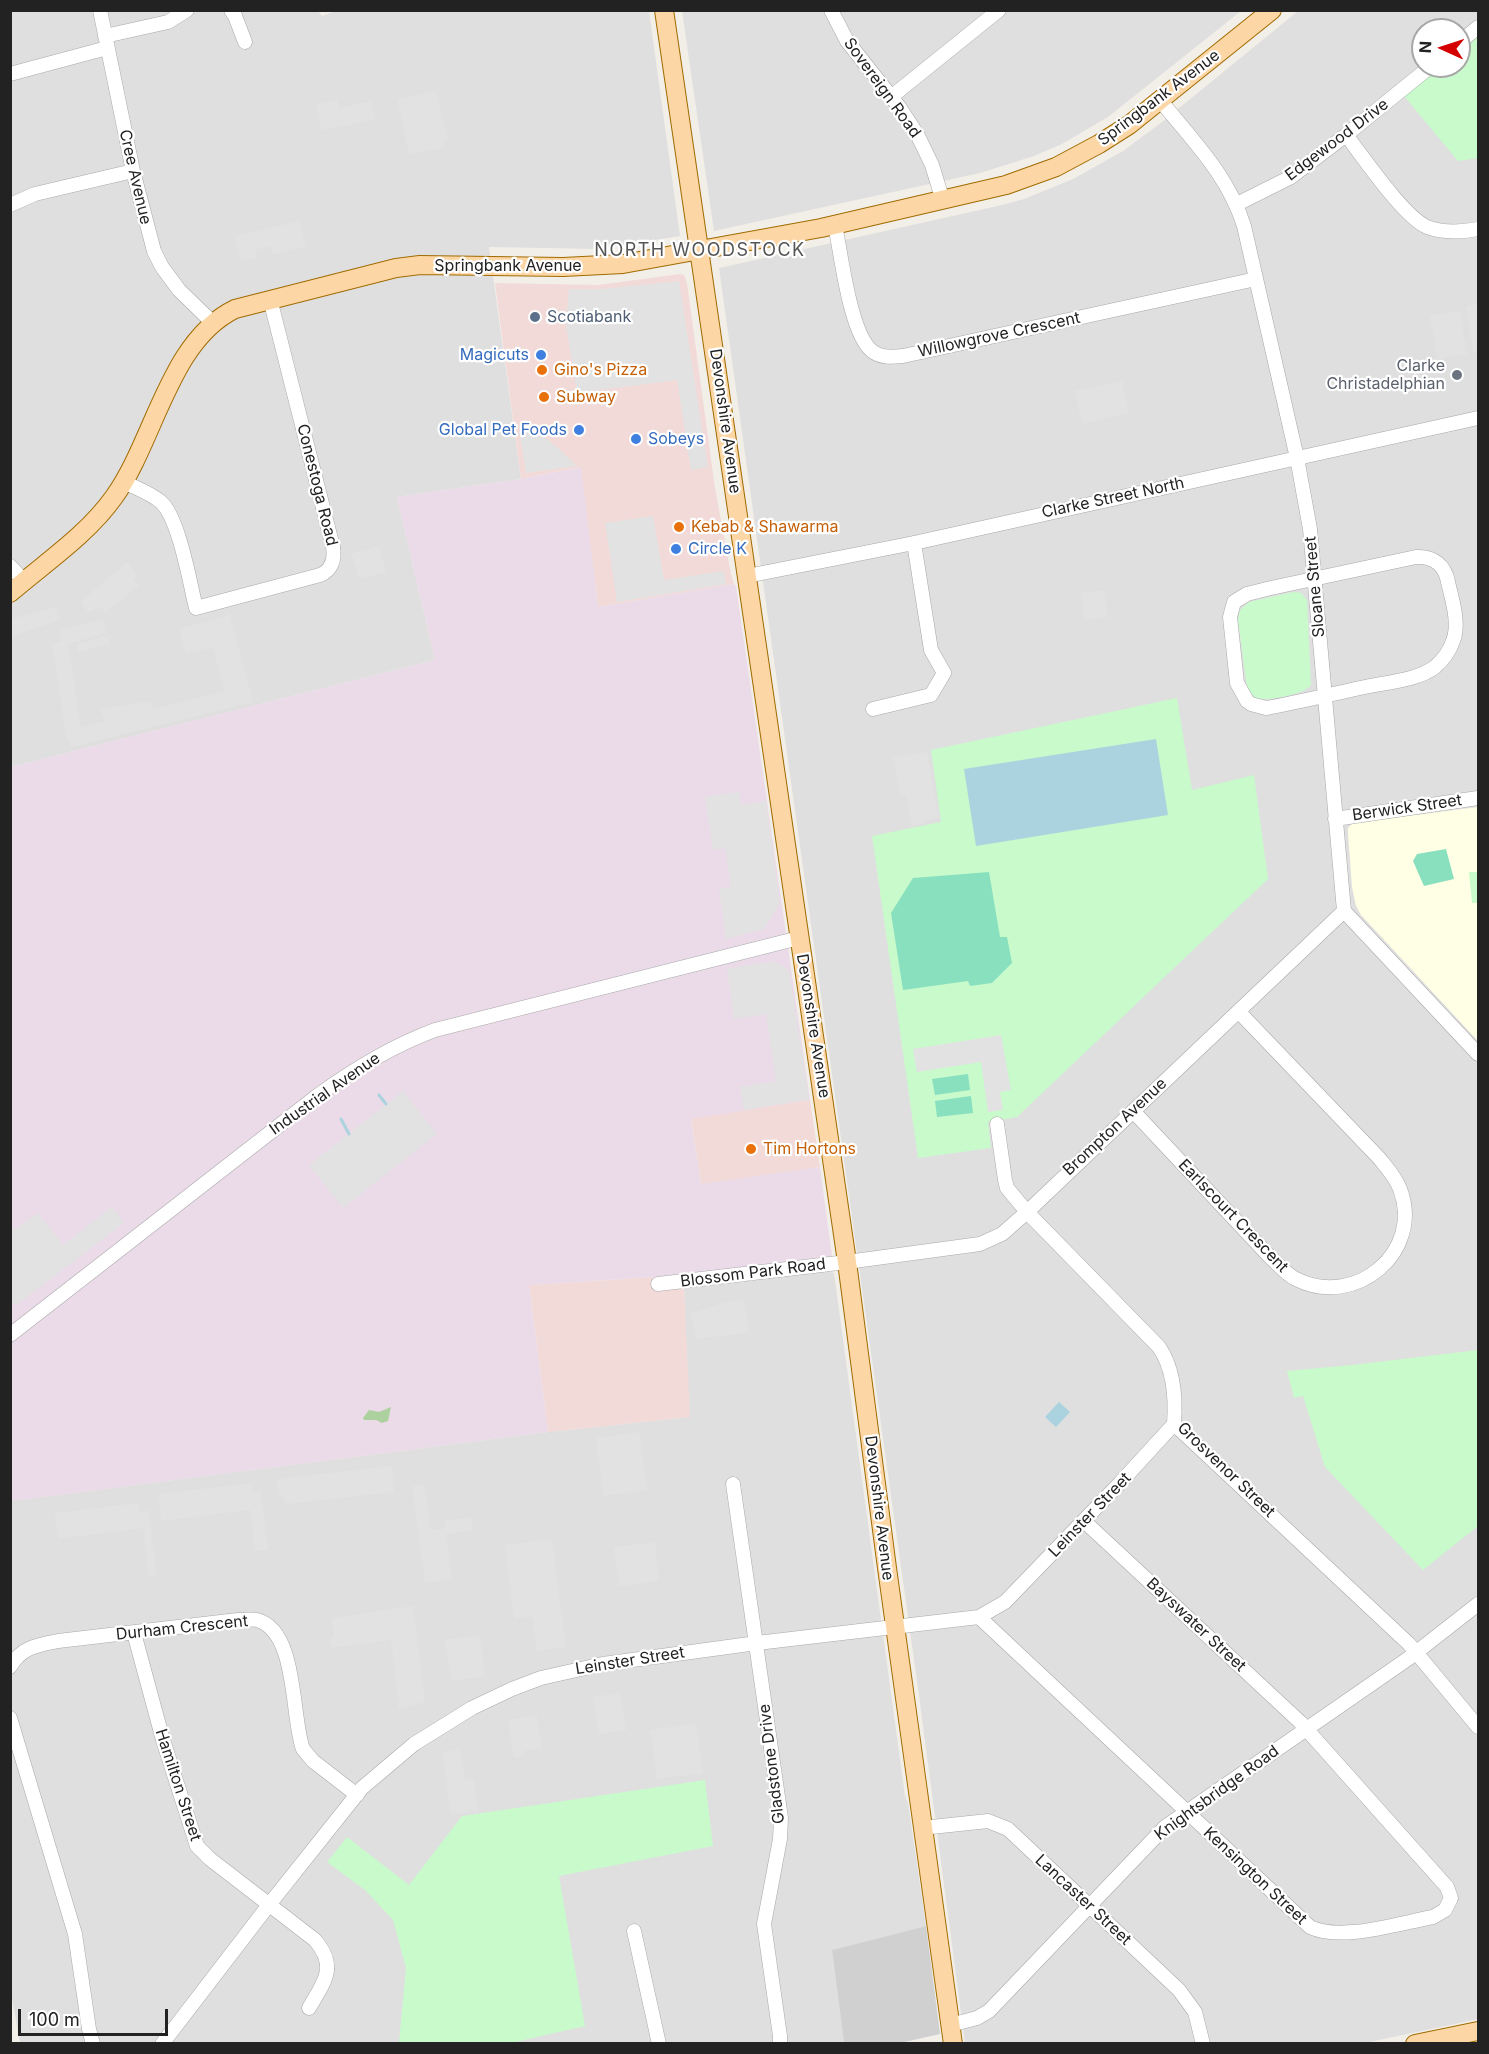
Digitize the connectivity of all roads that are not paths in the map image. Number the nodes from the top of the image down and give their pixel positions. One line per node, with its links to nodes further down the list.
1 (100, 10): 8 (street, Cree Avenue)
2 (187, 10): 8 (street)
3 (231, 10): 9 (street)
4 (664, 10): 21 (main road, Devonshire Avenue)
5 (831, 10): 12 (street, Sovereign Road)
6 (999, 10): 12 (street)
7 (1272, 10): 13 (main road, Springbank Avenue)
8 (106, 42): 10 (street); 15 (street, Cree Avenue)
9 (245, 42)
10 (10, 74)
11 (1416, 78): 14 (street, Edgewood Drive)
12 (891, 97): 16 (street, Sovereign Road)
13 (1160, 100): 16 (main road, Springbank Avenue); 17 (street, Sloane Street)
14 (1346, 135): 17 (street, Edgewood Drive); 20 (street)
15 (133, 171): 18 (street); 24 (street, Cree Avenue)
16 (943, 201): 19 (main road, Springbank Avenue)
17 (1237, 204): 22 (street, Sloane Street)
18 (10, 206)
19 (835, 225): 21 (main road, Springbank Avenue); 22 (street, Willowgrove Crescent)
20 (1479, 230)
21 (700, 251): 23 (main road, Springbank Avenue); 30 (main road, Devonshire Avenue)
22 (1256, 279): 26 (street, Sloane Street)
23 (270, 299): 24 (main road, Springbank Avenue); 27 (street, Conestoga Road)
24 (213, 323): 27 (main road, Springbank Avenue)
25 (1479, 418): 26 (street, Clarke Street North)
26 (1296, 458): 28 (street, Clarke Street North); 31 (street, Sloane Street)
27 (124, 482): 32 (main road, Springbank Avenue)
28 (914, 543): 30 (street, Clarke Street North); 34 (street)
29 (10, 566): 32 (street)
30 (747, 576): 38 (main road, Devonshire Avenue)
31 (1314, 579): 33 (street, Sloane Street); 33 (street); 33 (street)
32 (17, 587)
33 (1324, 696): 36 (street, Sloane Street)
34 (873, 709)
35 (1479, 798): 36 (street, Berwick Street)
36 (1335, 819): 37 (street, Sloane Street)
37 (1344, 911): 39 (street, Brompton Avenue); 40 (street)
38 (800, 938): 44 (main road, Devonshire Avenue); 46 (street, Industrial Avenue)
39 (1239, 1012): 41 (street, Brompton Avenue); 41 (street, Earlscourt Crescent)
40 (1479, 1054)
41 (1133, 1111): 43 (street, Brompton Avenue)
42 (997, 1124): 43 (street, Grosvenor Street)
43 (1027, 1212): 44 (street, Brompton Avenue); 47 (street, Grosvenor Street)
44 (847, 1262): 45 (street, Blossom Park Road); 52 (main road, Devonshire Avenue)
45 (658, 1284)
46 (10, 1335)
47 (1174, 1424): 49 (street, Leinster Street); 55 (street, Grosvenor Street)
48 (733, 1484): 54 (street, Gladstone Drive)
49 (1084, 1521): 51 (street, Leinster Street); 59 (street, Bayswater Street)
50 (1479, 1604): 55 (street, Knightsbridge Road)
51 (979, 1617): 52 (street, Leinster Street); 61 (street, Kensington Street)
52 (895, 1626): 54 (street, Leinster Street); 62 (main road, Devonshire Avenue)
53 (134, 1633): 56 (street, Durham Crescent); 60 (street, Durham Crescent); 64 (street, Hamilton Street)
54 (757, 1643): 60 (street, Leinster Street); 72 (street, Gladstone Drive)
55 (1417, 1653): 58 (street, Grosvenor Street); 59 (street, Knightsbridge Road)
56 (10, 1667)
57 (10, 1718): 69 (street)
58 (1479, 1727)
59 (1306, 1730): 61 (street, Knightsbridge Road); 61 (street, Kensington Street)
60 (357, 1795): 64 (street, Leinster Street)
61 (1186, 1812): 63 (street, Knightsbridge Road)
62 (922, 1828): 63 (street, Lancaster Street); 67 (main road, Devonshire Avenue)
63 (1089, 1905): 67 (street, Knightsbridge Road); 74 (street, Lancaster Street)
64 (268, 1906): 66 (street, Hamilton Street); 70 (street, Leinster Street)
65 (634, 1931): 71 (street)
66 (309, 2008)
67 (950, 2025): 73 (main road, Devonshire Avenue)
68 (1479, 2031): 75 (main road)
69 (93, 2043)
70 (162, 2043)
71 (659, 2043)
72 (780, 2043)
73 (953, 2043)
74 (1203, 2043)
75 (1420, 2043)

